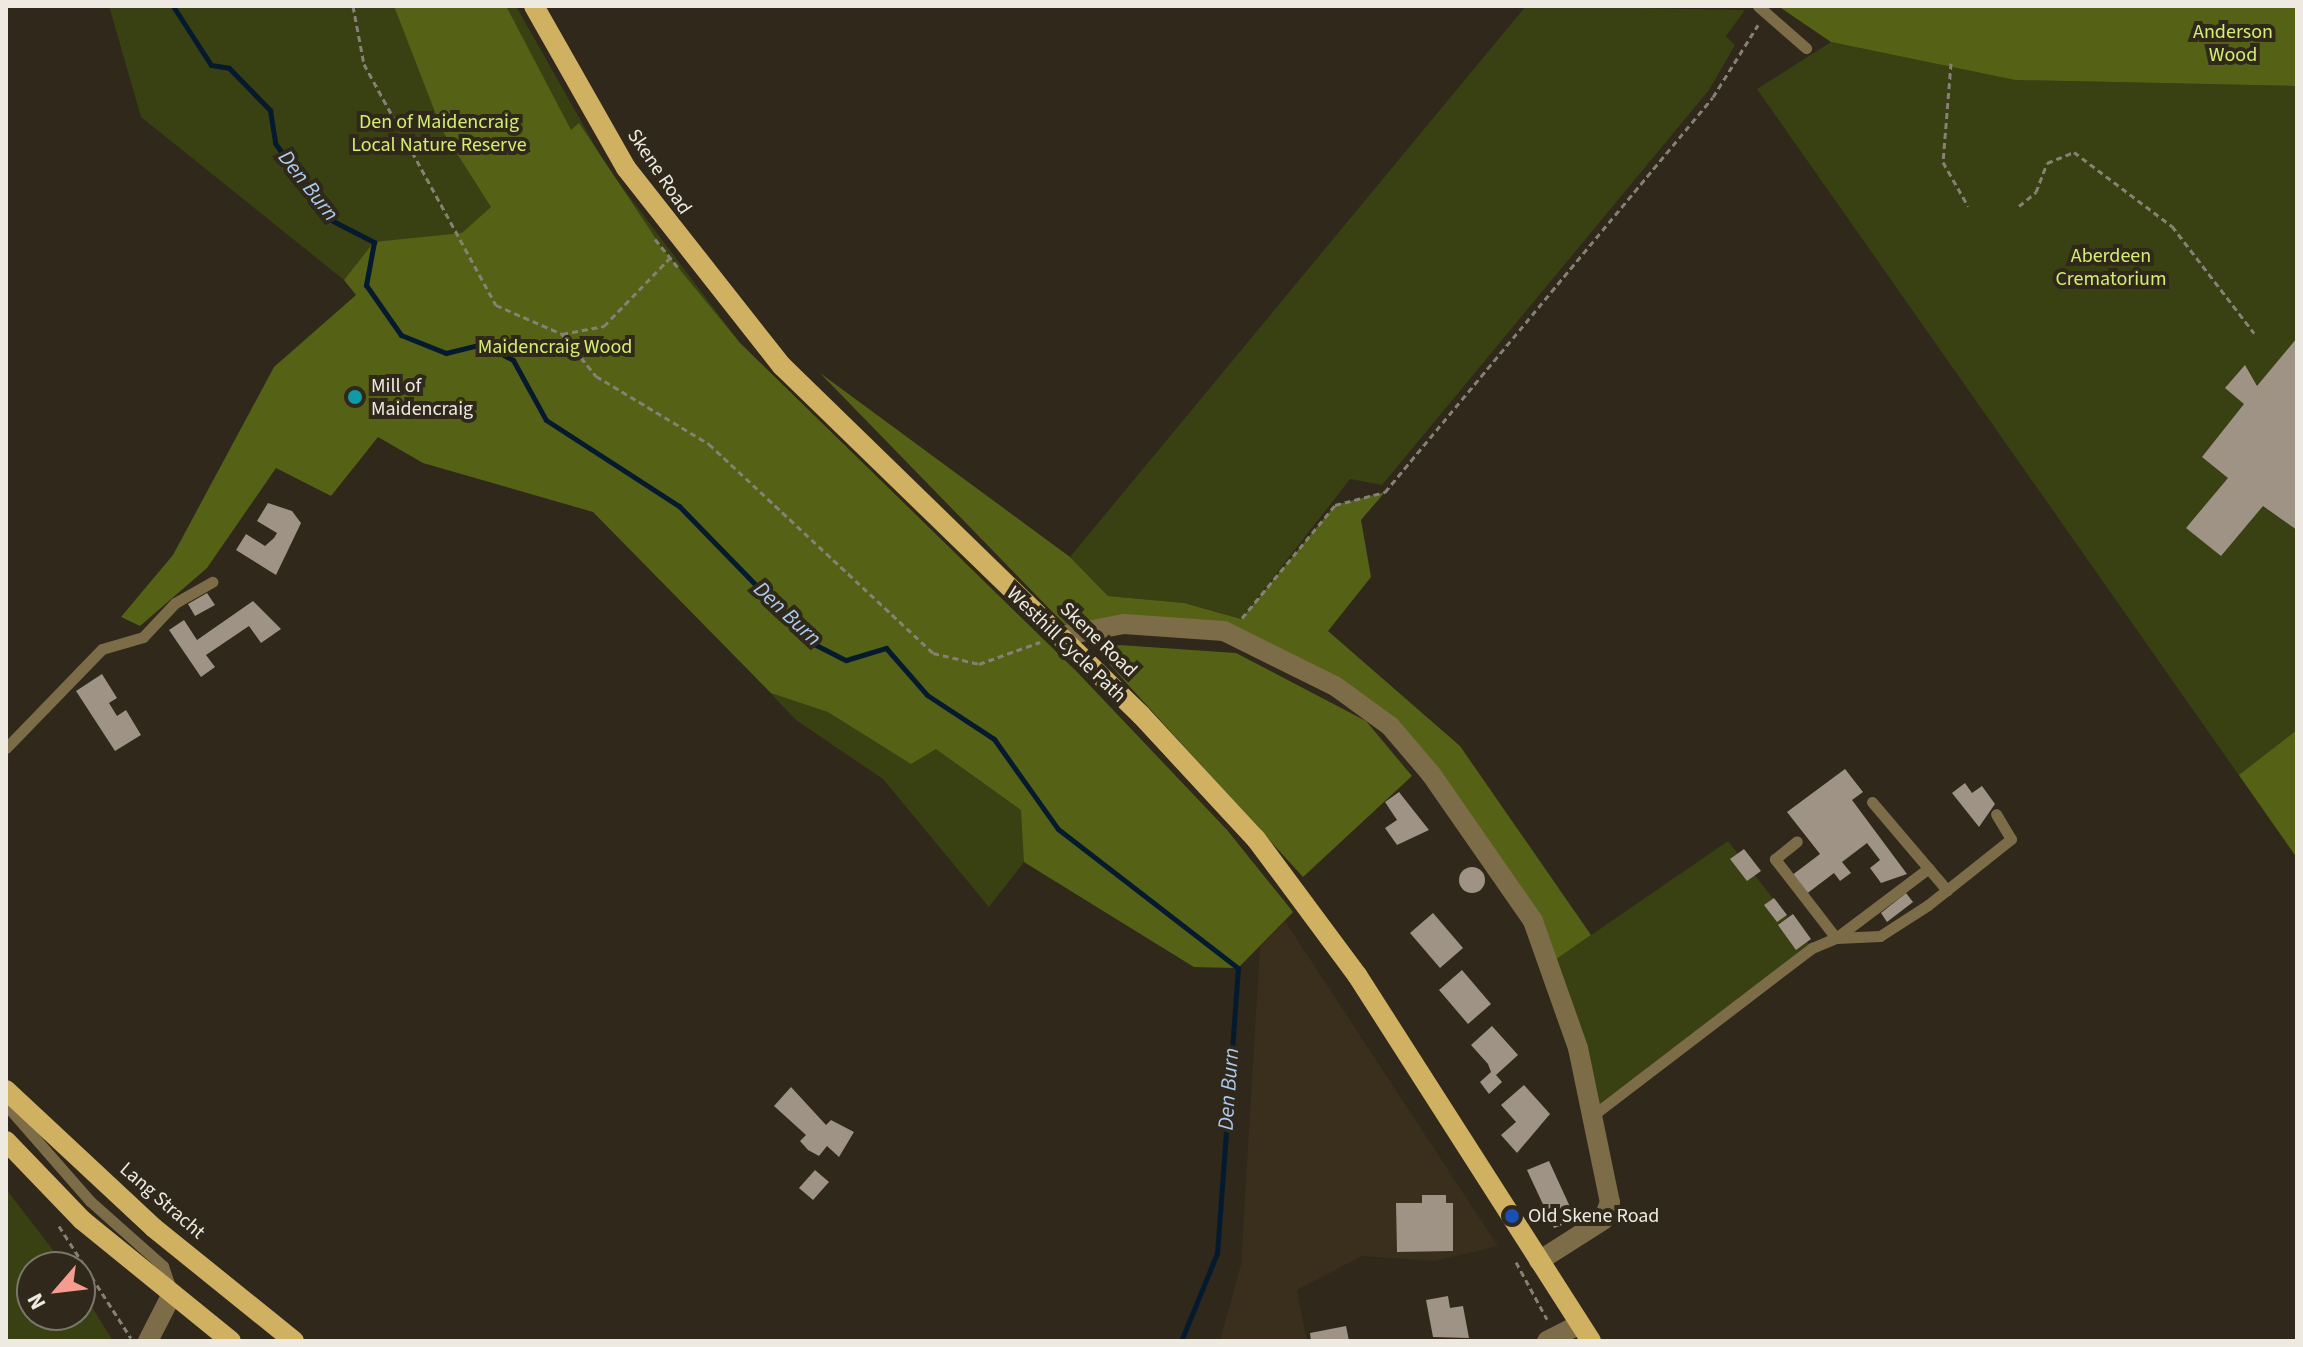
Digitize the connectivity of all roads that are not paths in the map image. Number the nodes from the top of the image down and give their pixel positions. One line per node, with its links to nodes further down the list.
1 (534, 6): 5 (main road, Skene Road)
2 (1762, 8): 3 (lane)
3 (1806, 48)
4 (212, 582): 6 (lane)
5 (1053, 639): 15 (street); 17 (main road, Skene Road)
6 (6, 748)
7 (1872, 802): 10 (lane)
8 (1996, 814): 11 (lane)
9 (1797, 841): 12 (lane)
10 (1929, 868): 11 (lane); 12 (lane)
11 (1947, 890): 12 (lane)
12 (1836, 938): 15 (lane)
13 (6, 1090): 23 (main road, Lang Stracht)
14 (6, 1105): 18 (lane)
15 (1592, 1116): 17 (street)
16 (6, 1141): 18 (main road)
17 (1539, 1261): 19 (main road, Skene Road)
18 (171, 1296): 21 (street); 22 (main road)
19 (1585, 1333): 20 (street)
20 (1552, 1339)
21 (148, 1341)
22 (231, 1341)
23 (294, 1341)

